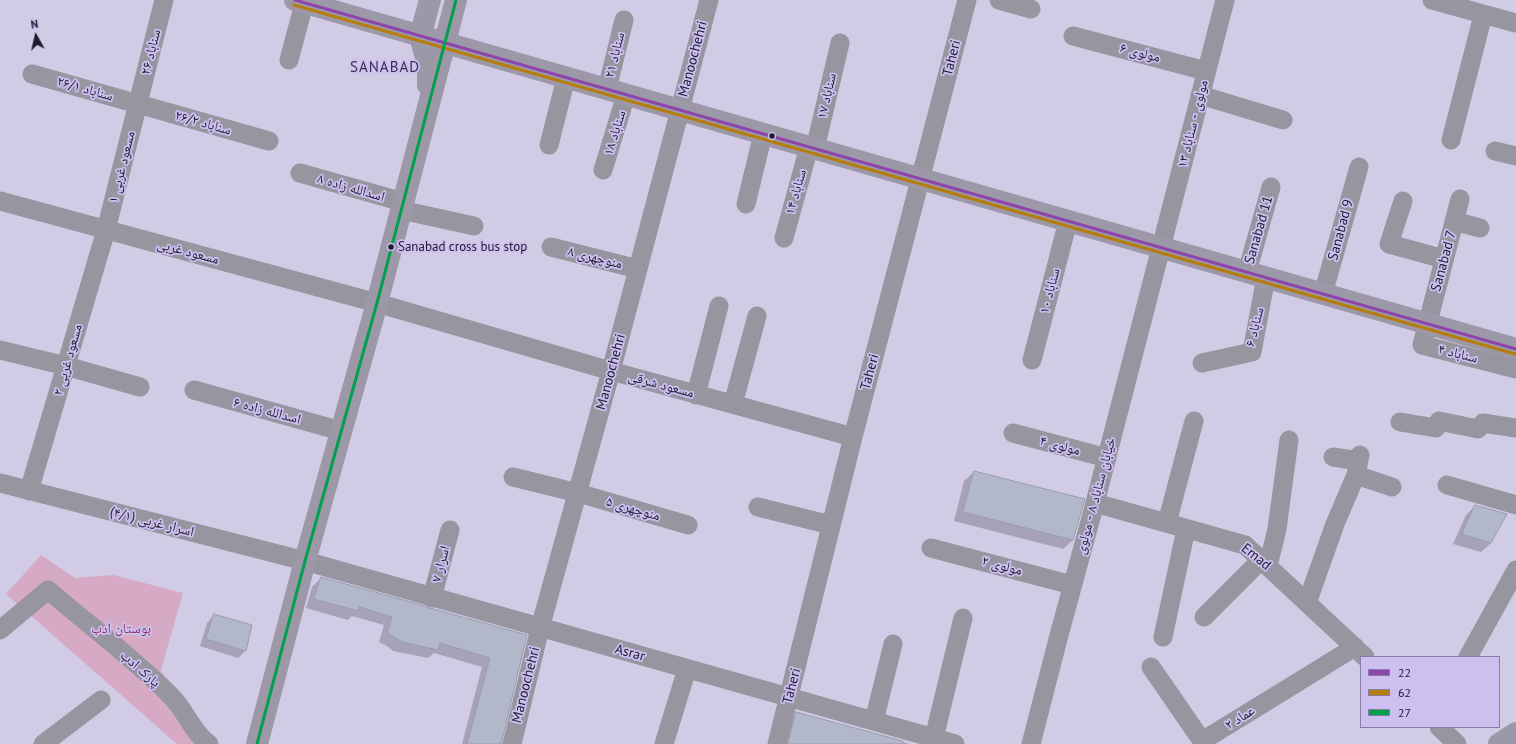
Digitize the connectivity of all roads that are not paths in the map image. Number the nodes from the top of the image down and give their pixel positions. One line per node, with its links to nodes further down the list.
1 (164, 0): 24 (street, سناباد ۲۶)
2 (430, 0): 15 (main road)
3 (456, 0): 16 (main road)
4 (709, 0): 26 (street, Manoochehri)
5 (967, 0): 38 (street, Taheri)
6 (999, 0): 10 (street)
7 (1225, 0): 19 (street, مولوی - سناباد ۱۳)
8 (1432, 0): 11 (street)
9 (301, 1): 15 (main road); 18 (street)
10 (1031, 9)
11 (1483, 15): 13 (street); 29 (street)
12 (624, 20): 22 (street, سناباد ۲۱)
13 (1516, 23)
14 (1073, 36): 19 (street, مولوی ۶)
15 (420, 37): 16 (main road); 25 (main road)
16 (445, 43): 21 (main road); 25 (main road)
17 (840, 43): 32 (street, سناباد ۱۷)
18 (289, 60)
19 (1206, 71): 23 (street, مولوی - سناباد ۱۳)
20 (32, 74): 24 (street, سناباد ۲۶/۱)
21 (566, 78): 22 (main road); 31 (street)
22 (616, 92): 26 (main road); 36 (street, سناباد ۱۸)
23 (1200, 95): 27 (street); 52 (street, مولوی - سناباد ۱۳)
24 (138, 104): 30 (street, سناباد ۲۶/۲); 49 (street, مسعود غربی ۱)
25 (428, 110): 44 (main road)
26 (680, 110): 28 (main road); 54 (street, Manoochehri)
27 (1283, 120)
28 (763, 134): 32 (main road); 43 (street)
29 (1451, 140)
30 (269, 141)
31 (549, 145)
32 (812, 148): 38 (main road); 50 (street, سناباد ۱۴)
33 (1495, 151): 34 (street)
34 (1516, 156)
35 (1359, 167): 56 (street, Sanabad 9)
36 (603, 170)
37 (300, 173): 44 (street, اسدالله زاده ۸)
38 (920, 179): 45 (main road); 77 (street, Taheri)
39 (1271, 187): 55 (street, Sanabad 11)
40 (1460, 199): 46 (street, Sanabad 7)
41 (1403, 201): 53 (street)
42 (0, 202): 49 (street, مسعود غربی)
43 (746, 204)
44 (402, 206): 47 (street, اسدالله زاده ۸); 57 (main road)
45 (1068, 221): 52 (main road); 63 (street, سناباد ۱۰)
46 (1454, 221): 48 (street); 53 (street, Sanabad 7)
47 (474, 226)
48 (1480, 228)
49 (106, 230): 57 (street, مسعود غربی); 65 (street, مسعود غربی ۲)
50 (784, 238)
51 (551, 247): 54 (street, منوچهری ۸)
52 (1161, 248): 55 (main road); 80 (street, خیابان سناباد ۸ - مولوی)
53 (1444, 259): 60 (street, Sanabad 7)
54 (638, 269): 67 (street, Manoochehri)
55 (1256, 275): 56 (main road); 64 (street, سناباد ۶)
56 (1323, 294): 60 (main road)
57 (377, 303): 67 (street, مسعود شرقی); 75 (main road)
58 (719, 306): 70 (street)
59 (757, 316): 71 (street)
60 (1427, 324): 61 (main road); 66 (street, سناباد ۴)
61 (1516, 349)
62 (0, 350): 65 (street)
63 (1032, 360)
64 (1202, 363)
65 (66, 366): 68 (street); 86 (street, مسعود غربی ۲)
66 (1516, 369)
67 (611, 371): 70 (street, مسعود شرقی); 87 (street, Manoochehri)
68 (140, 387)
69 (194, 390): 75 (street, اسدالله زاده ۶)
70 (696, 395): 71 (street, مسعود شرقی)
71 (733, 404): 77 (street, مسعود شرقی)
72 (1194, 421): 91 (street)
73 (1400, 422): 74 (street)
74 (1516, 428)
75 (341, 431): 97 (main road)
76 (1013, 433): 80 (street, مولوی ۴)
77 (853, 437): 93 (street, Taheri)
78 (1289, 440): 98 (street)
79 (1333, 457): 81 (street)
80 (1107, 458): 88 (street, خیابان سناباد ۸ - مولوی)
81 (1358, 464): 85 (street); 102 (street)
82 (513, 477): 87 (street, منوچهری ۵)
83 (0, 483): 86 (street, اسرار غربی (۴/۱))
84 (1447, 485): 89 (street)
85 (1392, 486)
86 (30, 490): 97 (street, اسرار غربی (۴/۱))
87 (578, 493): 92 (street, منوچهری ۵); 105 (street, Manoochehri)
88 (1095, 503): 91 (street, Emad); 100 (street, خیابان سناباد ۸ - مولوی)
89 (1516, 505)
90 (758, 507): 93 (street)
91 (1167, 523): 94 (street, Emad)
92 (688, 525)
93 (831, 525): 113 (street, Taheri)
94 (1186, 528): 98 (street, Emad); 107 (street)
95 (450, 530): 101 (street, اسرار ۷)
96 (931, 548): 100 (street, مولوی ۲)
97 (305, 561): 101 (street, Asrar); 121 (main road)
98 (1265, 563): 102 (street, Emad); 103 (street)
99 (1516, 570): 110 (street)
100 (1072, 585): 126 (street, خیابان سناباد ۸ - مولوی)
101 (432, 598): 105 (street, Asrar)
102 (1307, 603): 109 (street, Emad)
103 (1204, 617)
104 (963, 618): 118 (street)
105 (540, 628): 112 (street, Asrar); 122 (street, Manoochehri)
106 (0, 630): 120 (street, پارک ادب)
107 (1163, 637)
108 (893, 644): 115 (street)
109 (1360, 652): 111 (street, عماد ۲)
110 (1469, 656)
111 (1151, 667)
112 (687, 669): 113 (street, Asrar); 123 (street)
113 (789, 698): 115 (street, Asrar); 124 (street, Taheri)
114 (101, 700): 119 (street)
115 (874, 720): 118 (street, Asrar)
116 (1440, 728): 127 (street)
117 (1516, 733): 128 (main road)
118 (934, 738): 125 (street, Asrar)
119 (43, 744)
120 (209, 744)
121 (257, 744)
122 (512, 744)
123 (664, 744)
124 (777, 744)
125 (955, 744)
126 (1031, 744)
127 (1457, 744)
128 (1499, 744)

